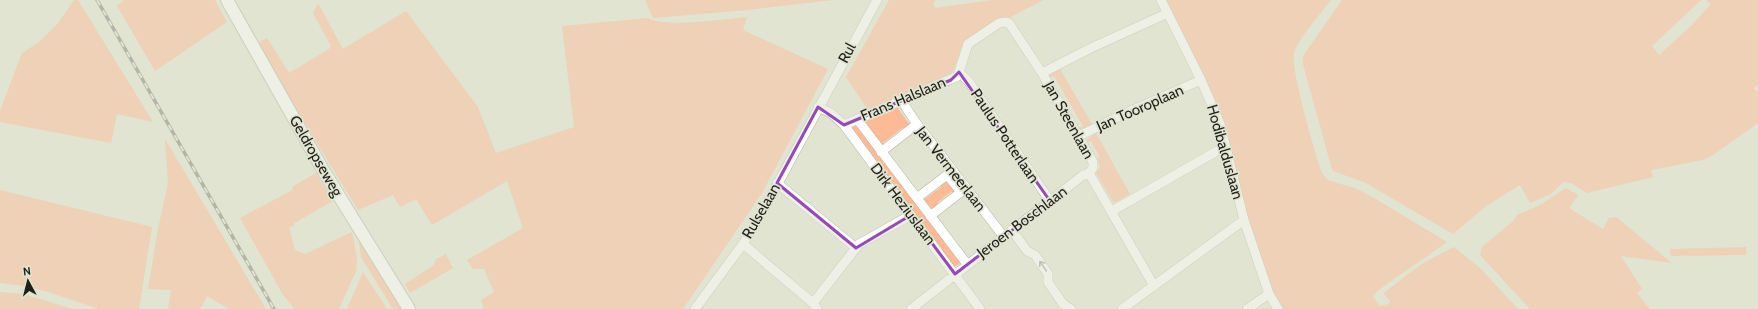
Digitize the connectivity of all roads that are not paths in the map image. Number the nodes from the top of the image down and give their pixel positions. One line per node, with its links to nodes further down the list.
1 (227, 0): 34 (main road, Geldropseweg)
2 (877, 0): 10 (street, Rul)
3 (1161, 0): 4 (street, Hodibalduslaan)
4 (1168, 13): 7 (street); 8 (street, Hodibalduslaan)
5 (1006, 22): 6 (street, Frans Halslaan); 7 (street, Jan Steenlaan)
6 (960, 72): 9 (street, Frans Halslaan); 20 (street, Paulus Potterlaan)
7 (1042, 73): 14 (street, Jan Steenlaan)
8 (1201, 80): 14 (street, Jan Tooroplaan); 15 (street, Hodibalduslaan)
9 (901, 100): 11 (street, Frans Halslaan); 12 (street, Jan Vermeerlaan)
10 (818, 107): 13 (street, Dirk Heziuslaan); 18 (street, Rulselaan)
11 (857, 119): 13 (street, Frans Halslaan); 16 (street, Dirk Heziuslaan)
12 (917, 124): 16 (street, Dirk Heziuslaan); 26 (street, Jan Vermeerlaan)
13 (844, 125): 22 (street, Dirk Heziuslaan)
14 (1079, 136): 17 (street, Jan Steenlaan)
15 (1226, 149): 21 (street); 24 (street, Hodibalduslaan)
16 (881, 152): 19 (street, Dirk Heziuslaan)
17 (1089, 173): 20 (street, Jeroen Boschlaan); 21 (street, Jan Steenlaan)
18 (777, 183): 27 (street, Rulselaan); 28 (street)
19 (916, 198): 23 (street, Dirk Heziuslaan); 23 (street, Dirk Heziuslaan)
20 (1050, 201): 25 (street, Jeroen Boschlaan)
21 (1112, 211): 31 (street, Jan Steenlaan)
22 (911, 215): 28 (street); 30 (street, Dirk Heziuslaan)
23 (930, 216): 29 (street, Dirk Heziuslaan)
24 (1244, 220): 31 (street); 32 (street, Hodibalduslaan)
25 (1012, 230): 26 (street, Jeroen Boschlaan); 38 (street, one-way to 25)
26 (1004, 237): 29 (street, Jeroen Boschlaan)
27 (742, 244): 33 (street); 35 (street, Rulselaan)
28 (856, 248): 33 (street)
29 (967, 264): 30 (street, Jeroen Boschlaan)
30 (956, 274): 36 (street, Jeroen Boschlaan); 37 (street, Dirk Heziuslaan)
31 (1154, 286): 39 (street)
32 (1269, 294): 40 (street); 41 (street, Hodibalduslaan)
33 (815, 306)
34 (409, 309)
35 (695, 309)
36 (911, 309)
37 (980, 309)
38 (1071, 309)
39 (1122, 309)
40 (1247, 309)
41 (1278, 309)

